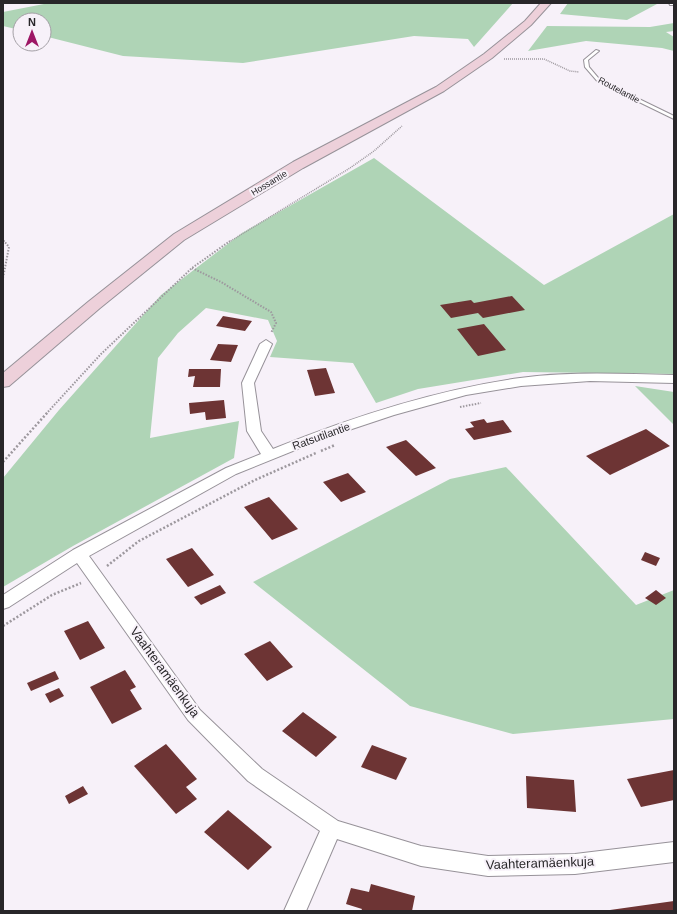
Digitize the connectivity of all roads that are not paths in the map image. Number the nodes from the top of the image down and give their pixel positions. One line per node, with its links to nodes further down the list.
1 (546, 3): 6 (main road, Hossantie)
2 (597, 51): 3 (lane, Routelantie)
3 (674, 118)
4 (266, 344): 7 (street)
5 (674, 380): 7 (street, Ratsutilantie)
6 (3, 382)
7 (270, 456): 8 (street, Ratsutilantie)
8 (79, 554): 9 (street, Ratsutilantie); 10 (street, Vaahteramäenkuja)
9 (3, 603)
10 (332, 828): 11 (street, Vaahteramäenkuja); 12 (street)
11 (674, 852)
12 (295, 911)

